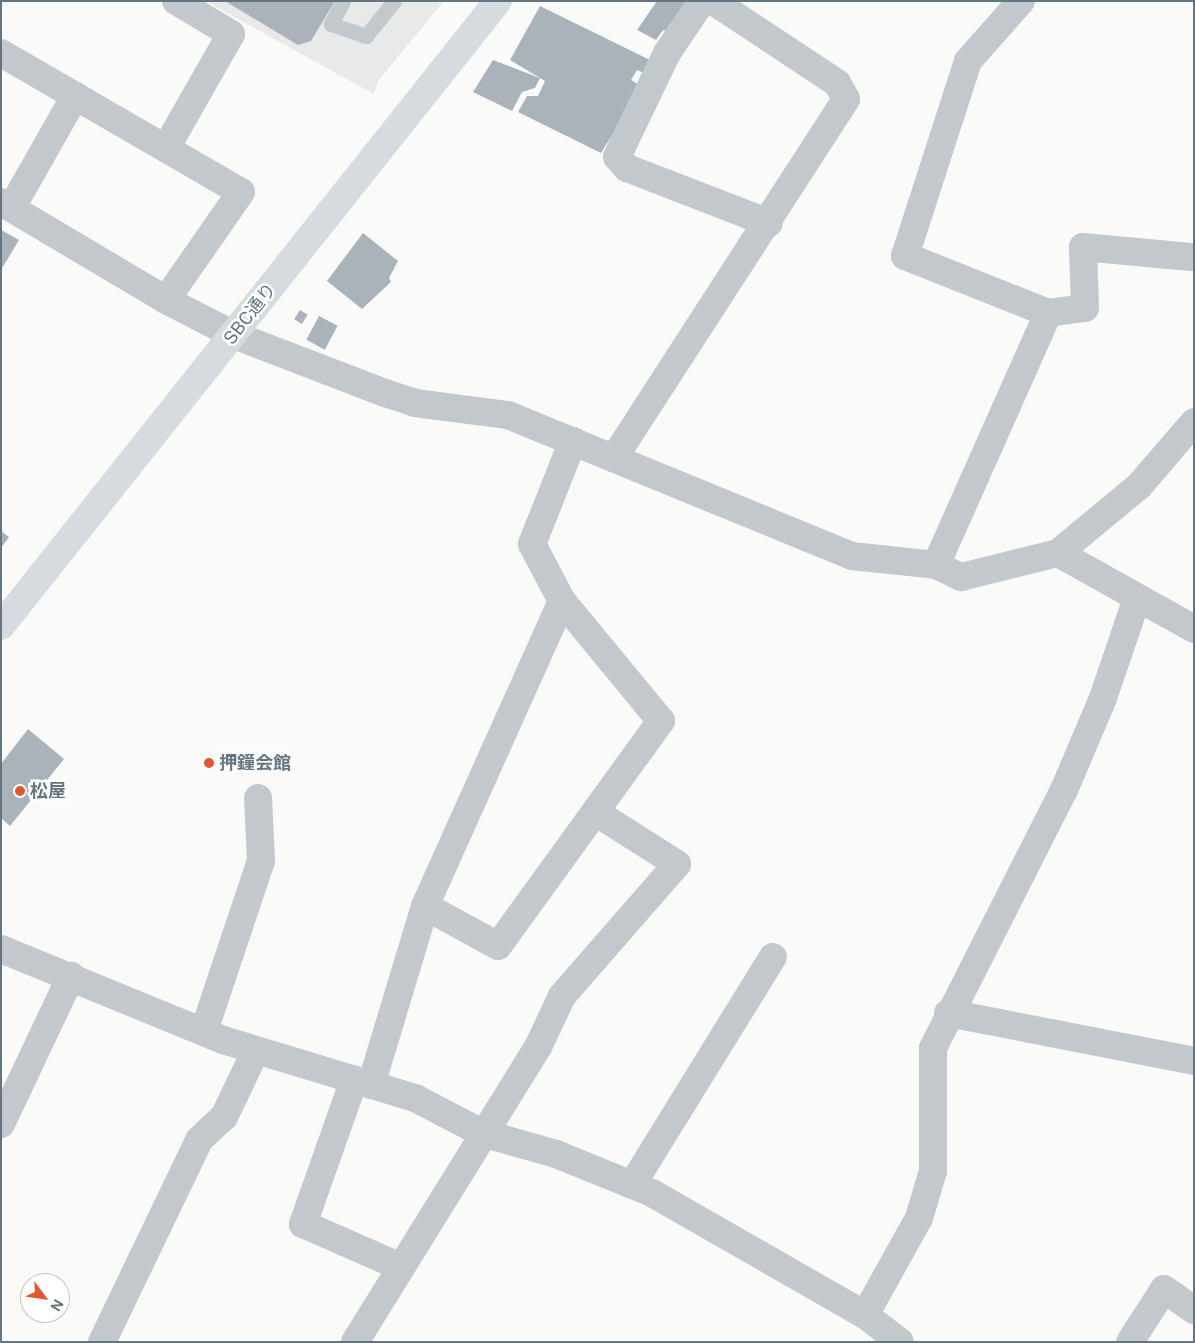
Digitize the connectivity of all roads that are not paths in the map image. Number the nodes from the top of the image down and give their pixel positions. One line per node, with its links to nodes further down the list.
1 (176, 1): 10 (street)
2 (343, 1): 3 (lane)
3 (394, 1)
4 (498, 1): 16 (street, SBC通り)
5 (702, 1): 12 (street)
6 (713, 1): 12 (street)
7 (1021, 1): 15 (street)
8 (1, 53): 9 (street)
9 (75, 96): 10 (street); 11 (street)
10 (166, 148): 14 (street)
11 (6, 204): 14 (street)
12 (769, 223): 19 (street)
13 (1191, 257): 15 (street)
14 (166, 300): 16 (street)
15 (1048, 313): 21 (street)
16 (234, 335): 18 (street); 24 (street, SBC通り)
17 (1194, 422): 20 (street)
18 (573, 441): 19 (street); 23 (street)
19 (614, 458): 21 (street)
20 (1058, 553): 21 (street); 22 (street)
21 (936, 566)
22 (1137, 598): 25 (street); 32 (street)
23 (562, 601): 27 (street); 28 (street)
24 (1, 626)
25 (1194, 628)
26 (258, 798): 33 (street)
27 (595, 812): 28 (street); 38 (street)
28 (425, 906): 36 (street)
29 (1, 949): 31 (street)
30 (773, 957): 39 (street)
31 (71, 976): 33 (street); 37 (street)
32 (948, 1014): 35 (street); 42 (street)
33 (204, 1031): 34 (street)
34 (256, 1050): 36 (street); 43 (street)
35 (1194, 1061)
36 (362, 1082): 38 (street); 40 (street)
37 (1, 1124)
38 (482, 1133): 39 (street); 40 (street)
39 (632, 1185): 42 (street)
40 (401, 1267): 44 (street)
41 (1194, 1310): 46 (street)
42 (865, 1315): 45 (street)
43 (102, 1342)
44 (355, 1342)
45 (900, 1342)
46 (1130, 1342)

